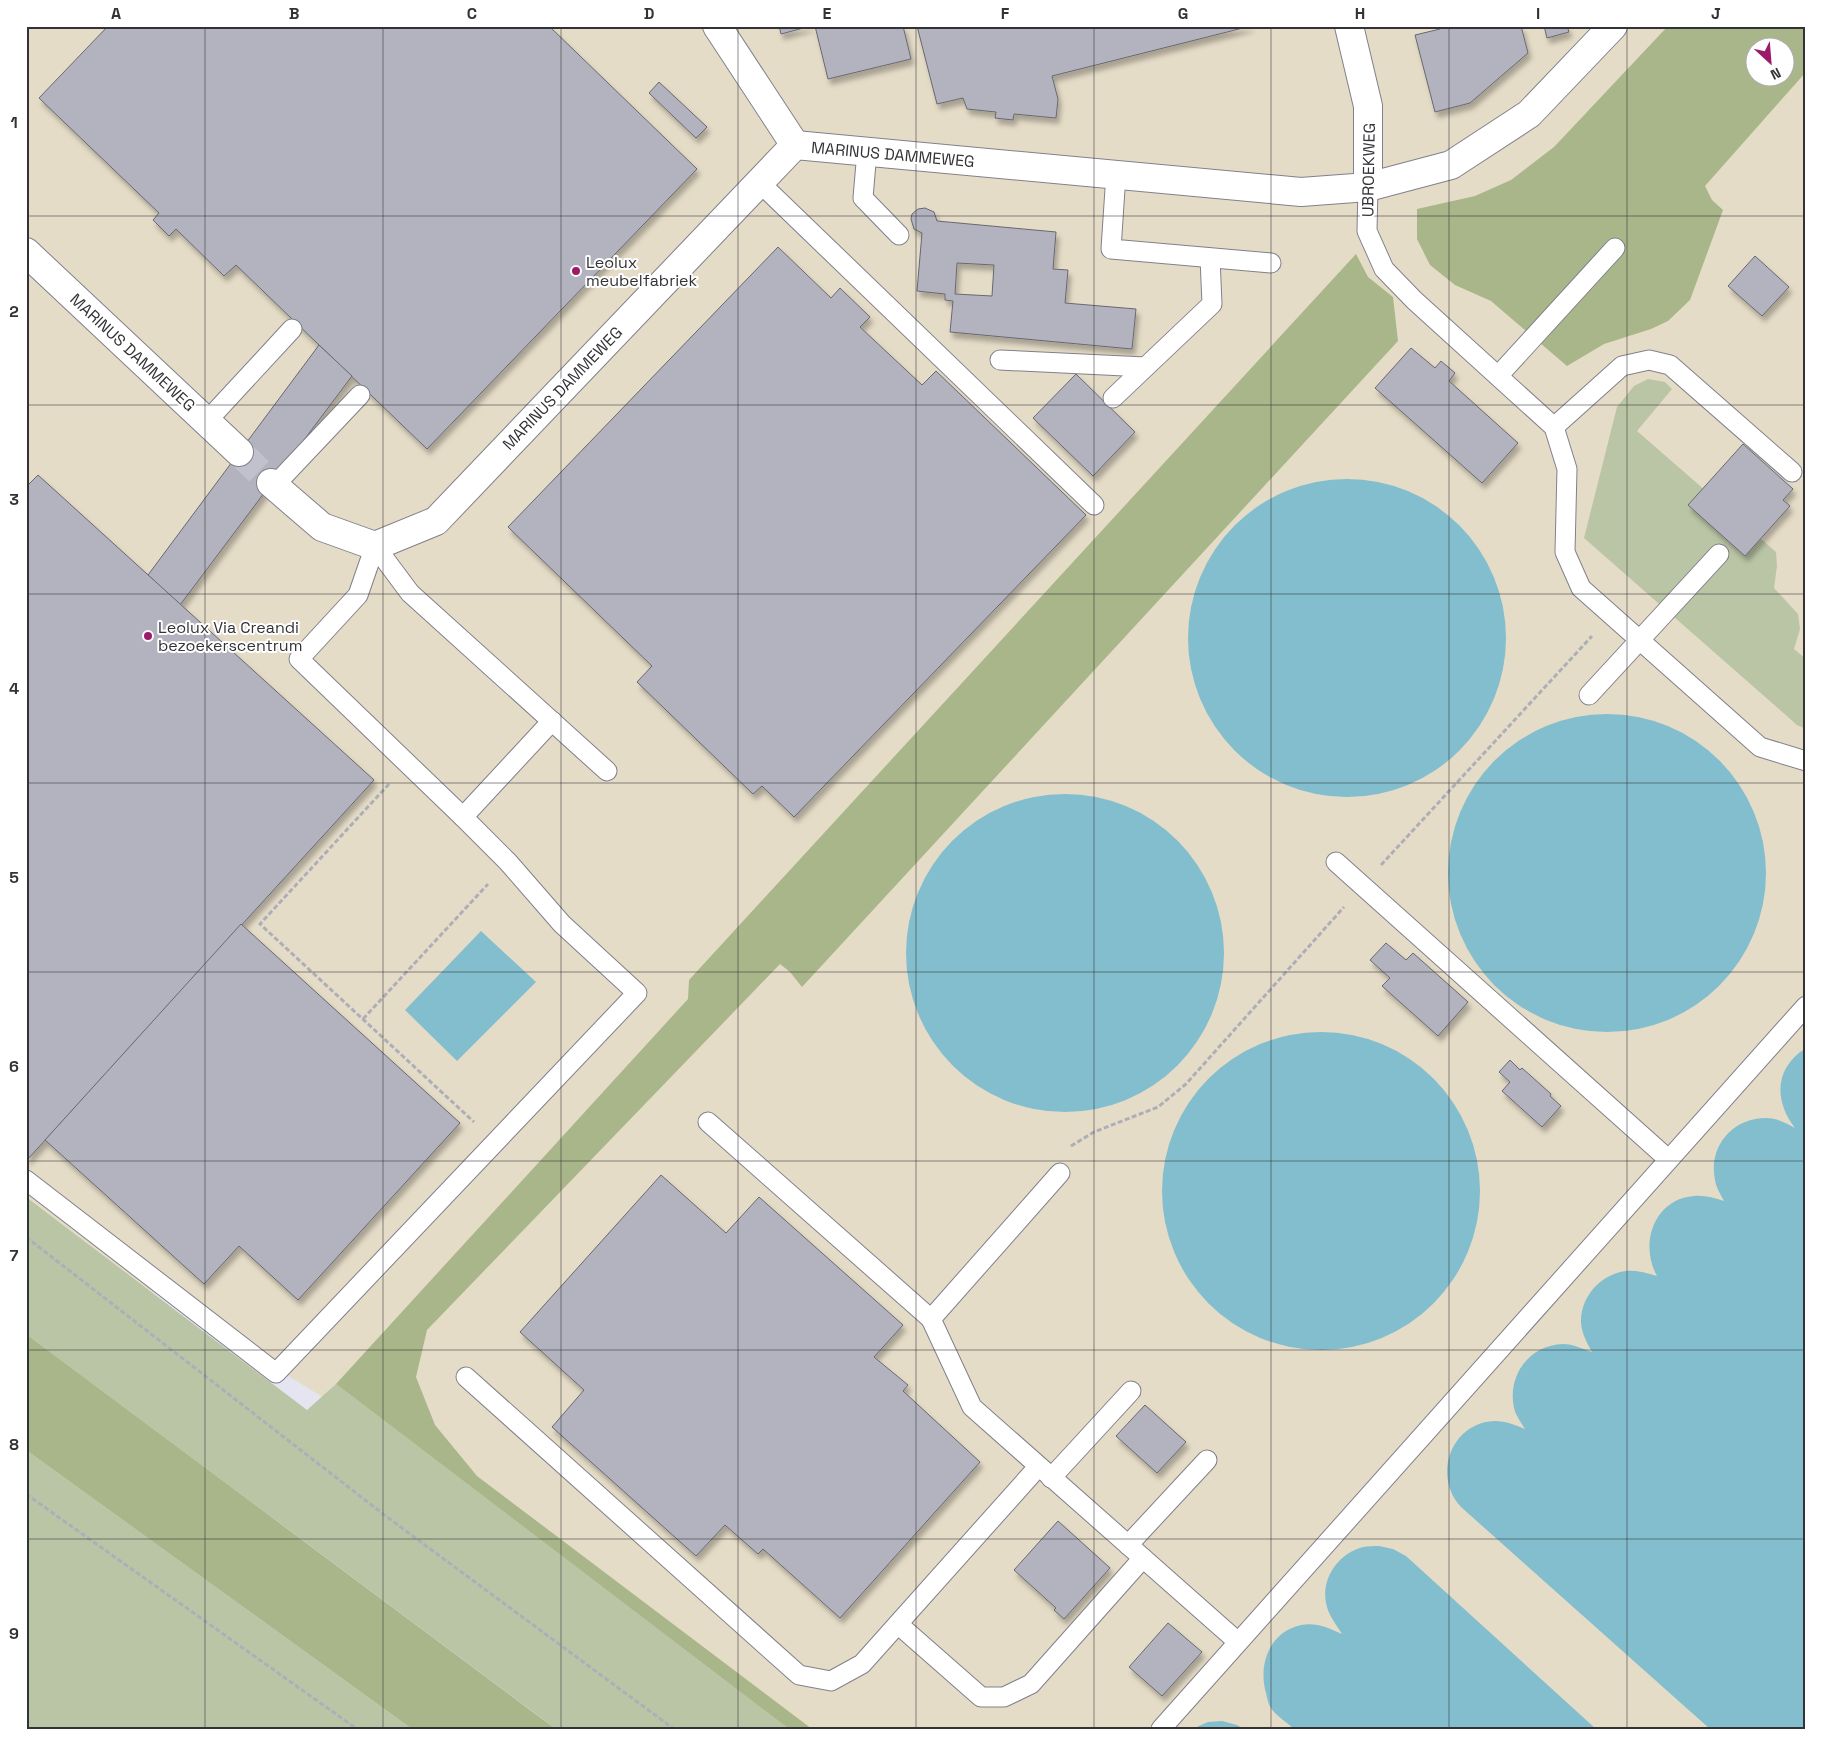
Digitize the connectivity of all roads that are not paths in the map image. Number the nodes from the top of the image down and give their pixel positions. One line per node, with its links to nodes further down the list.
1 (717, 26): 4 (street)
2 (1349, 26): 8 (street, UBROEKWEG)
3 (1613, 26): 8 (street, MARINUS DAMMEWEG)
4 (796, 145): 5 (street, MARINUS DAMMEWEG); 7 (street, MARINUS DAMMEWEG)
5 (867, 151): 6 (street, MARINUS DAMMEWEG); 9 (lane)
6 (1116, 174): 8 (street, MARINUS DAMMEWEG); 12 (lane)
7 (759, 182): 25 (lane); 26 (street, MARINUS DAMMEWEG)
8 (1368, 187): 17 (lane, UBROEKWEG)
9 (899, 235)
10 (1615, 248): 17 (lane)
11 (26, 252): 20 (street, MARINUS DAMMEWEG)
12 (1210, 258): 13 (lane); 16 (lane)
13 (1271, 263)
14 (292, 330): 20 (lane)
15 (1000, 360): 16 (lane)
16 (1145, 367): 19 (lane)
17 (1498, 376): 21 (lane, UBROEKWEG)
18 (360, 395): 24 (lane)
19 (1113, 398)
20 (206, 421): 22 (street, MARINUS DAMMEWEG)
21 (1554, 427): 23 (lane); 28 (lane)
22 (239, 452)
23 (1792, 472)
24 (273, 484): 26 (street)
25 (1094, 505)
26 (375, 546): 30 (lane); 33 (lane)
27 (1719, 554): 28 (lane)
28 (1639, 640): 29 (lane); 31 (lane)
29 (1588, 695)
30 (552, 722): 32 (lane); 33 (lane)
31 (1806, 761)
32 (607, 772)
33 (463, 817): 39 (lane)
34 (1336, 862): 37 (lane)
35 (1806, 1006): 37 (lane)
36 (708, 1122): 40 (lane)
37 (1668, 1159): 48 (lane)
38 (1060, 1173): 40 (lane)
39 (26, 1180)
40 (930, 1319): 44 (lane)
41 (466, 1377): 47 (lane)
42 (1130, 1391): 44 (lane)
43 (1207, 1460): 45 (lane)
44 (1045, 1472): 45 (lane); 47 (lane)
45 (1128, 1545): 46 (lane)
46 (1143, 1558): 47 (lane); 48 (lane)
47 (899, 1625)
48 (1238, 1642): 49 (lane)
49 (1161, 1729)

